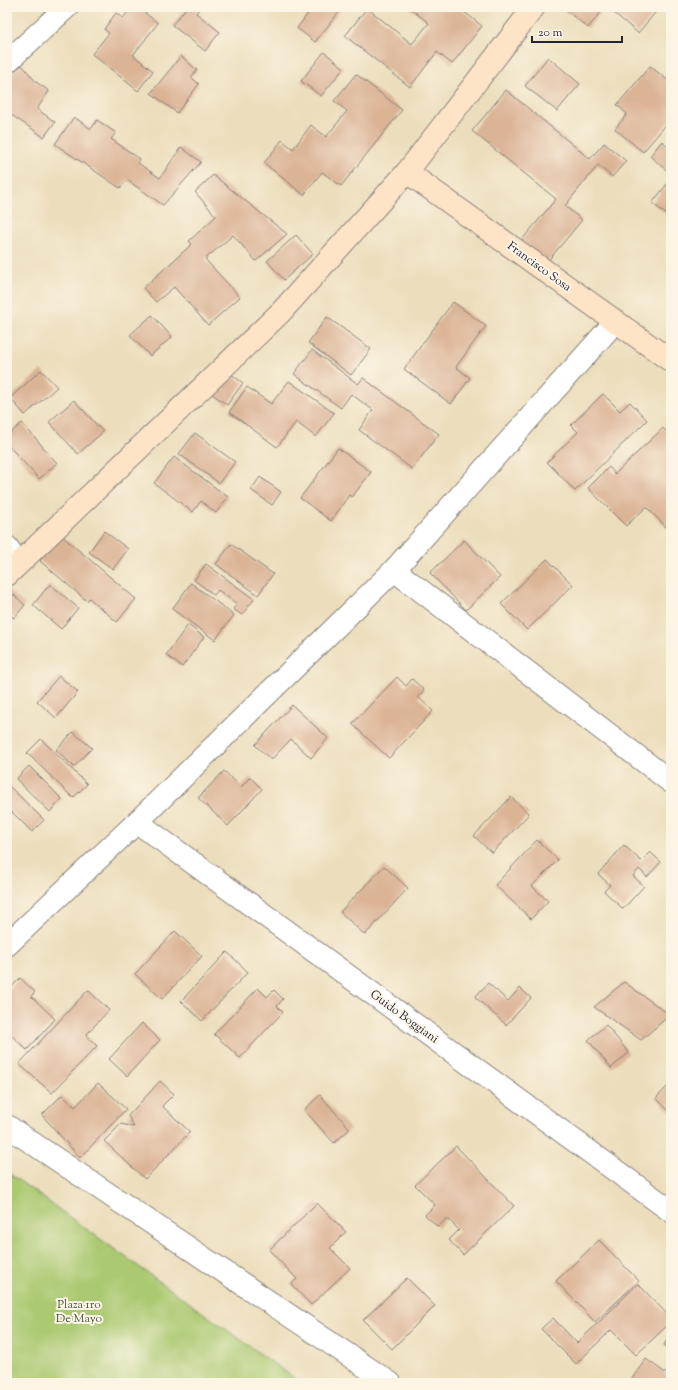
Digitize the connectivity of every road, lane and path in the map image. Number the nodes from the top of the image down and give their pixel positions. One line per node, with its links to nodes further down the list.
1 (67, 7): 3 (street)
2 (534, 7): 4 (main road)
3 (7, 62)
4 (407, 172): 5 (main road, Francisco Sosa); 7 (main road)
5 (615, 322): 6 (main road, Francisco Sosa); 8 (street)
6 (671, 361)
7 (11, 562)
8 (394, 570): 9 (street); 10 (street)
9 (671, 782)
10 (137, 822): 11 (street); 13 (street, Guido Boggiani)
11 (7, 945)
12 (7, 1126): 14 (street)
13 (671, 1211)
14 (390, 1383)

